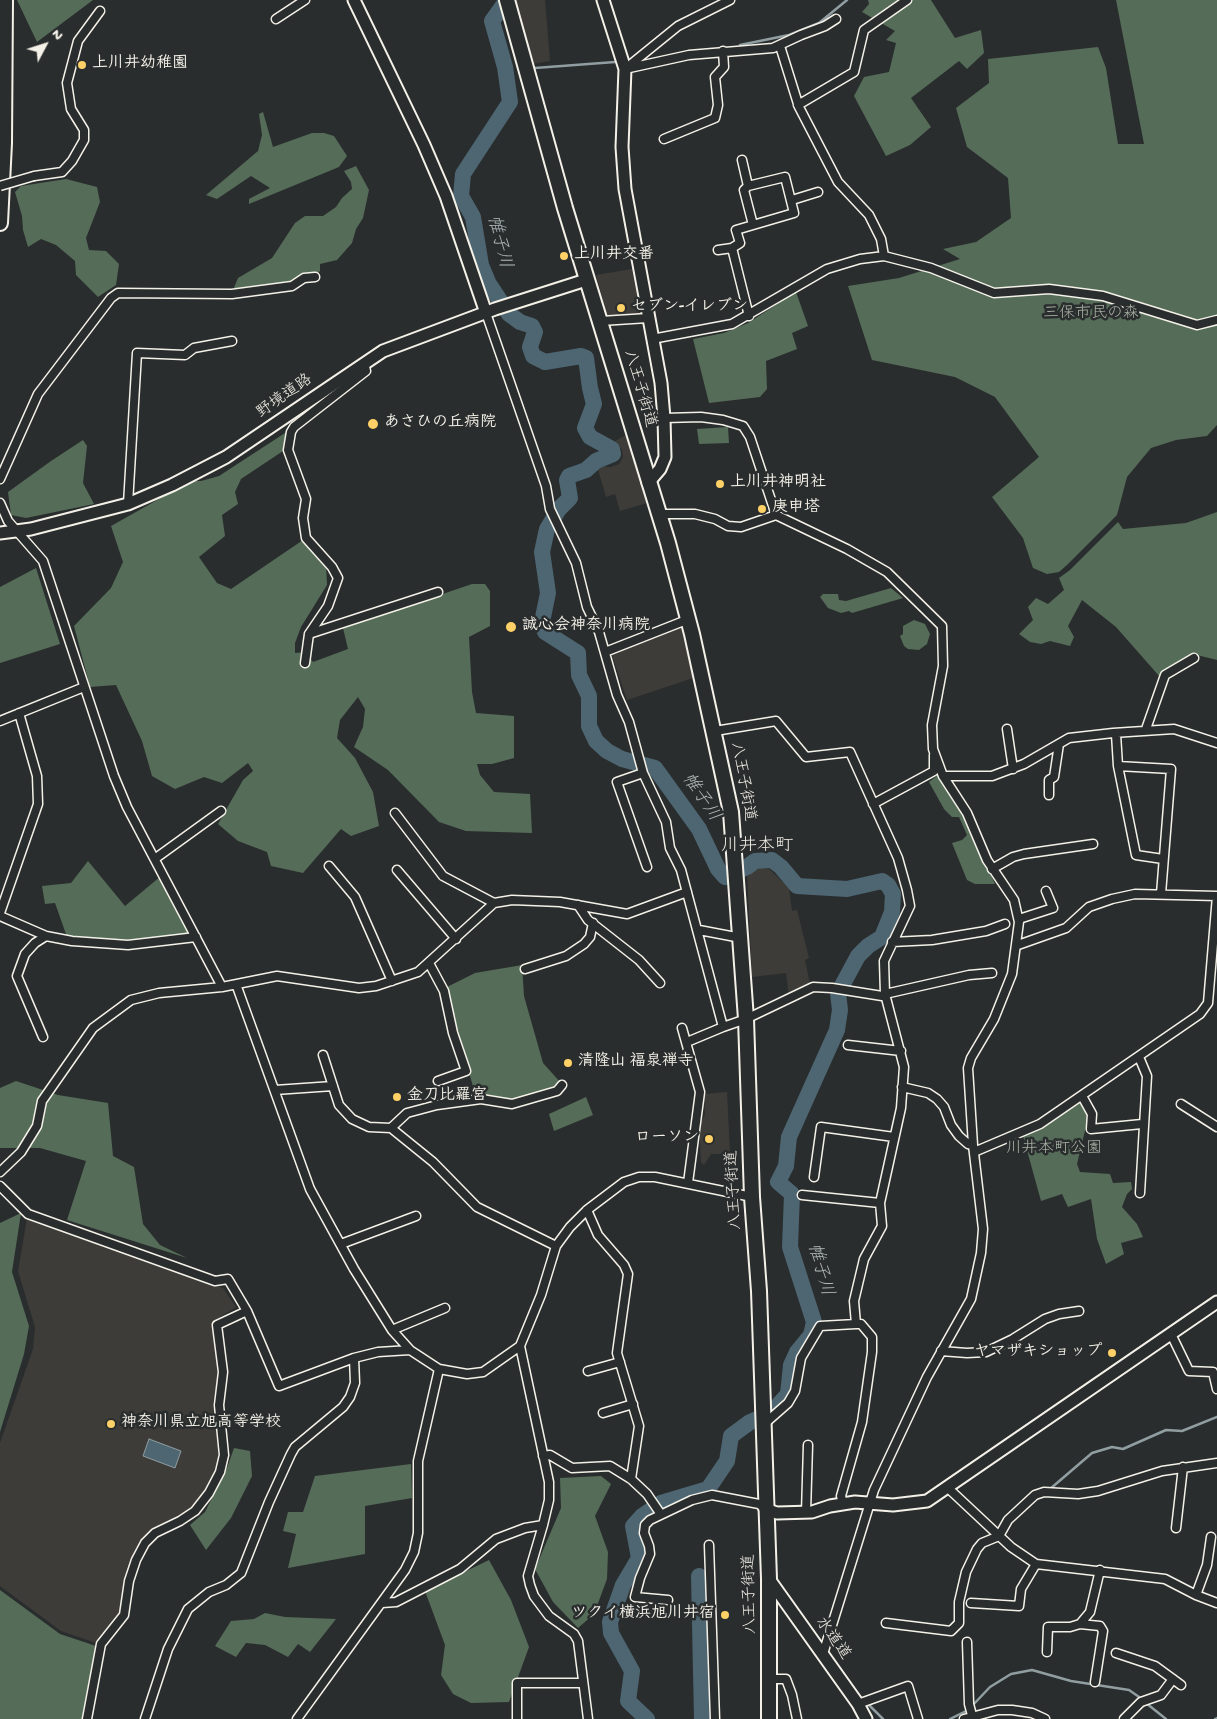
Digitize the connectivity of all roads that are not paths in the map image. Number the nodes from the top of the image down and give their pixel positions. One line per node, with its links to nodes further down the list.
1 (5, 0): 21 (highway)
2 (305, 0): 10 (street)
3 (354, 0): 28 (street)
4 (603, 0): 13 (street)
5 (730, 0): 13 (street)
6 (907, 0): 14 (street)
7 (508, 3): 27 (highway, 八王子街道)
8 (100, 10): 17 (street, bridge)
9 (836, 19): 11 (street)
10 (276, 20)
11 (780, 46): 12 (street); 14 (street)
12 (723, 51): 13 (street); 15 (street)
13 (625, 69): 30 (street)
14 (798, 105): 25 (street)
15 (664, 140)
16 (742, 160): 18 (street)
17 (0, 186)
18 (748, 186): 20 (street); 22 (street)
19 (818, 192): 20 (street)
20 (792, 200): 22 (street)
21 (0, 223)
22 (753, 225): 23 (street)
23 (732, 248): 24 (street); 29 (street)
24 (718, 250)
25 (884, 256): 29 (street); 31 (street)
26 (315, 277): 37 (street)
27 (586, 280): 28 (street, 野境道路); 32 (highway, 八王子街道)
28 (490, 311): 35 (street, 野境道路); 48 (street)
29 (749, 316): 33 (street)
30 (648, 318): 32 (street); 33 (street)
31 (1217, 320)
32 (601, 321): 38 (highway, 八王子街道)
33 (652, 339): 36 (street)
34 (232, 341): 40 (street)
35 (364, 363): 40 (street, 野境道路); 47 (street)
36 (664, 418): 38 (street); 42 (street)
37 (0, 479)
38 (648, 483): 41 (highway, 八王子街道)
39 (0, 503): 43 (street)
40 (128, 504): 43 (street, 野境道路)
41 (659, 514): 42 (street); 46 (highway, 八王子街道)
42 (776, 515): 60 (street)
43 (16, 531): 44 (street, 野境道路); 51 (street)
44 (0, 533)
45 (438, 592): 47 (street)
46 (689, 619): 48 (street); 56 (highway, 八王子街道)
47 (308, 634): 50 (street)
48 (605, 652): 63 (street)
49 (1194, 658): 55 (street)
50 (305, 663)
51 (84, 687): 52 (street); 70 (street)
52 (19, 714): 53 (street); 82 (street)
53 (0, 721)
54 (1007, 729): 62 (street)
55 (1146, 729): 57 (street); 58 (street)
56 (715, 731): 66 (street); 89 (highway, 八王子街道)
57 (1116, 734): 59 (street); 61 (street)
58 (1217, 743)
59 (1059, 744): 62 (street); 65 (street)
60 (934, 754): 64 (street); 66 (street)
61 (1118, 766): 71 (street); 71 (street)
62 (1013, 769): 64 (street)
63 (643, 772): 73 (street); 77 (street)
64 (943, 776): 74 (street)
65 (1049, 795)
66 (873, 804): 91 (street)
67 (221, 811): 70 (street)
68 (395, 814): 80 (street)
69 (1093, 844): 74 (street)
70 (156, 858): 88 (street)
71 (1163, 858): 78 (street)
72 (329, 866): 97 (street)
73 (647, 867)
74 (992, 869): 83 (street)
75 (397, 870): 90 (street)
76 (1046, 891): 83 (street)
77 (687, 892): 81 (street); 86 (street)
78 (1161, 894): 79 (street); 92 (street)
79 (1217, 896): 96 (street)
80 (494, 903): 81 (street); 90 (street)
81 (578, 905): 84 (street)
82 (0, 915): 87 (street)
83 (1019, 919): 92 (street)
84 (593, 923): 94 (street); 98 (street)
85 (1005, 924): 91 (street)
86 (699, 930): 89 (street); 103 (street)
87 (46, 936): 88 (street); 105 (street)
88 (196, 937): 100 (street)
89 (741, 938): 102 (highway, 八王子街道)
90 (456, 939): 93 (street)
91 (892, 942): 101 (street)
92 (1018, 945): 122 (street)
93 (429, 963): 97 (street); 111 (street)
94 (525, 969)
95 (992, 972): 101 (street)
96 (1214, 979): 110 (street)
97 (392, 981): 99 (street)
98 (660, 983)
99 (236, 984): 100 (street); 115 (street)
100 (222, 987): 123 (street)
101 (885, 994): 102 (street); 108 (street)
102 (746, 1019): 103 (street); 129 (highway, 八王子街道)
103 (724, 1027): 106 (street)
104 (682, 1028): 106 (street)
105 (43, 1036)
106 (687, 1043): 125 (street)
107 (848, 1045): 108 (street)
108 (901, 1051): 114 (street)
109 (322, 1055): 113 (street)
110 (1139, 1057): 116 (street); 118 (street)
111 (438, 1081)
112 (562, 1085): 120 (street)
113 (333, 1086): 115 (street); 120 (street)
114 (902, 1086): 121 (street); 122 (street)
115 (275, 1090): 133 (street)
116 (1082, 1096): 118 (street); 122 (street)
117 (1181, 1104): 119 (street)
118 (1142, 1124): 127 (street)
119 (1217, 1127)
120 (391, 1128): 134 (street)
121 (894, 1137): 124 (street); 130 (street)
122 (973, 1148): 144 (street)
123 (0, 1172)
124 (814, 1177)
125 (688, 1183): 129 (street); 131 (street)
126 (0, 1186): 137 (street)
127 (1140, 1193)
128 (802, 1195): 130 (street)
129 (752, 1197): 153 (highway, 八王子街道)
130 (880, 1203): 139 (street)
131 (587, 1210): 134 (street); 146 (street)
132 (416, 1216): 133 (street)
133 (341, 1244): 140 (street)
134 (556, 1246): 142 (street)
135 (1217, 1302): 141 (street)
136 (445, 1308): 140 (street)
137 (246, 1311): 145 (street); 191 (street)
138 (1079, 1312): 144 (street)
139 (856, 1324): 153 (street); 160 (street)
140 (392, 1330): 143 (street)
141 (1171, 1334): 149 (street); 159 (street)
142 (520, 1346): 147 (street); 155 (street)
143 (410, 1350): 145 (street); 147 (street)
144 (941, 1351): 161 (street)
145 (354, 1358): 192 (street)
146 (620, 1362): 148 (street); 151 (street)
147 (439, 1369): 175 (street)
148 (588, 1371)
149 (1215, 1372): 150 (street)
150 (1217, 1389)
151 (633, 1404): 152 (street); 158 (street)
152 (603, 1413)
153 (763, 1419): 162 (highway, 八王子街道)
154 (808, 1445): 164 (street)
155 (544, 1456): 158 (street); 165 (street)
156 (1217, 1463): 157 (street)
157 (1183, 1467): 166 (street); 167 (street)
158 (631, 1479): 163 (street)
159 (948, 1488): 161 (street); 167 (street)
160 (843, 1503): 161 (street); 164 (street)
161 (870, 1504): 183 (street)
162 (765, 1509): 163 (street); 164 (street); 172 (highway, 八王子街道)
163 (659, 1511): 174 (street)
164 (806, 1513)
165 (544, 1525): 175 (street); 186 (street)
166 (1176, 1528)
167 (1000, 1536): 170 (street); 178 (street)
168 (1211, 1537): 173 (street)
169 (709, 1545): 196 (street)
170 (1036, 1564): 171 (street); 176 (street)
171 (1100, 1570): 173 (street); 179 (street)
172 (769, 1579): 183 (street, 水道道); 184 (highway, 八王子街道)
173 (1196, 1595): 177 (street)
174 (668, 1600)
175 (382, 1602): 193 (street)
176 (971, 1603)
177 (1217, 1603)
178 (886, 1623)
179 (1080, 1624): 181 (street); 187 (street)
180 (967, 1642): 190 (street)
181 (1047, 1652)
182 (1116, 1653): 185 (street)
183 (823, 1654): 189 (street, 水道道)
184 (770, 1679): 197 (highway, 八王子街道); 198 (street)
185 (1172, 1679): 188 (street); 203 (street)
186 (584, 1682): 194 (street); 195 (street)
187 (1095, 1682)
188 (1181, 1685)
189 (858, 1704): 199 (street, 水道道); 200 (street)
190 (972, 1717): 201 (street); 202 (street)
191 (87, 1719)
192 (145, 1719)
193 (297, 1719)
194 (518, 1719)
195 (588, 1719)
196 (715, 1719)
197 (769, 1719)
198 (797, 1719)
199 (866, 1719)
200 (918, 1719)
201 (964, 1719)
202 (1045, 1719)
203 (1124, 1719)

